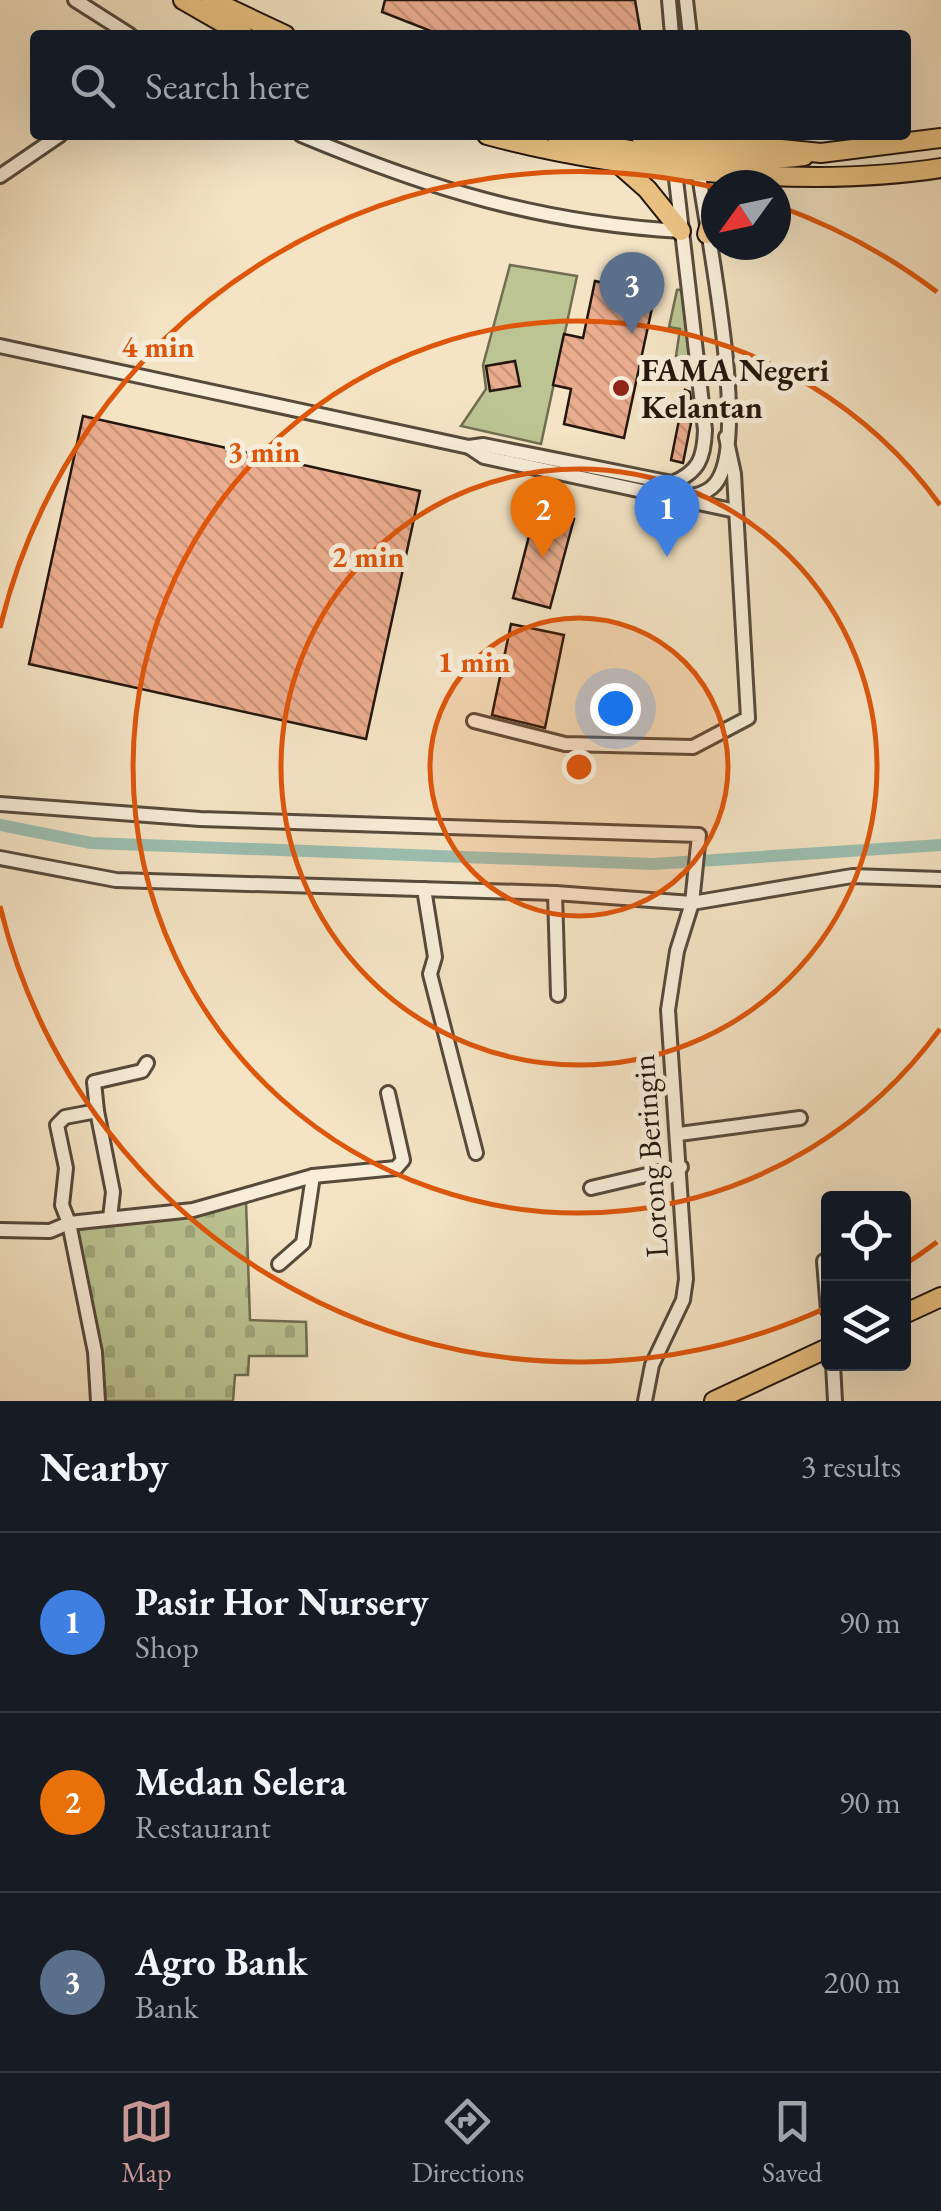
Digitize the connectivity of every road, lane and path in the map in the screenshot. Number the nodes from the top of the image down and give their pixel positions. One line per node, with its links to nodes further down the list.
1 (75, 0): 6 (street)
2 (183, 0): 7 (main road)
3 (211, 0): 8 (main road)
4 (668, 0): 9 (street)
5 (686, 0): 10 (street)
6 (122, 30)
7 (235, 30)
8 (274, 30)
9 (671, 30)
10 (689, 30)
11 (941, 138): 17 (main road)
12 (53, 140): 20 (street)
13 (314, 140): 24 (street)
14 (512, 140): 18 (main road)
15 (580, 140): 16 (main road)
16 (675, 148): 17 (main road); 17 (main road); 18 (main road); 24 (street)
17 (698, 149): 21 (street); 22 (main road)
18 (613, 160): 24 (main road)
19 (941, 168): 22 (main road)
20 (0, 176)
21 (701, 177)
22 (834, 178): 23 (main road)
23 (791, 182)
24 (681, 231): 28 (street)
25 (711, 260): 27 (street)
26 (0, 346): 28 (street)
27 (726, 436): 29 (street); 30 (street)
28 (469, 446): 29 (street)
29 (678, 500): 30 (street)
30 (736, 512): 31 (street)
31 (474, 721)
32 (0, 804): 37 (street, Lorong Beringin)
33 (0, 858): 35 (street)
34 (941, 880): 37 (street)
35 (424, 889): 36 (street); 44 (street)
36 (555, 893): 37 (street); 38 (street)
37 (692, 903): 43 (street, Lorong Beringin)
38 (558, 995)
39 (147, 1063): 41 (street)
40 (388, 1093): 46 (street)
41 (97, 1112): 48 (street); 49 (street)
42 (800, 1118): 43 (street)
43 (679, 1134): 45 (street, Lorong Beringin)
44 (476, 1153)
45 (680, 1167): 47 (street); 57 (street, Lorong Beringin)
46 (313, 1176): 48 (street); 51 (street)
47 (592, 1188)
48 (110, 1218): 49 (street)
49 (70, 1224): 50 (street); 56 (street)
50 (0, 1230)
51 (279, 1264)
52 (941, 1297): 53 (main road)
53 (911, 1311)
54 (821, 1351): 58 (main road)
55 (833, 1371): 59 (street)
56 (98, 1401)
57 (645, 1401)
58 (714, 1401)
59 (835, 1401)

